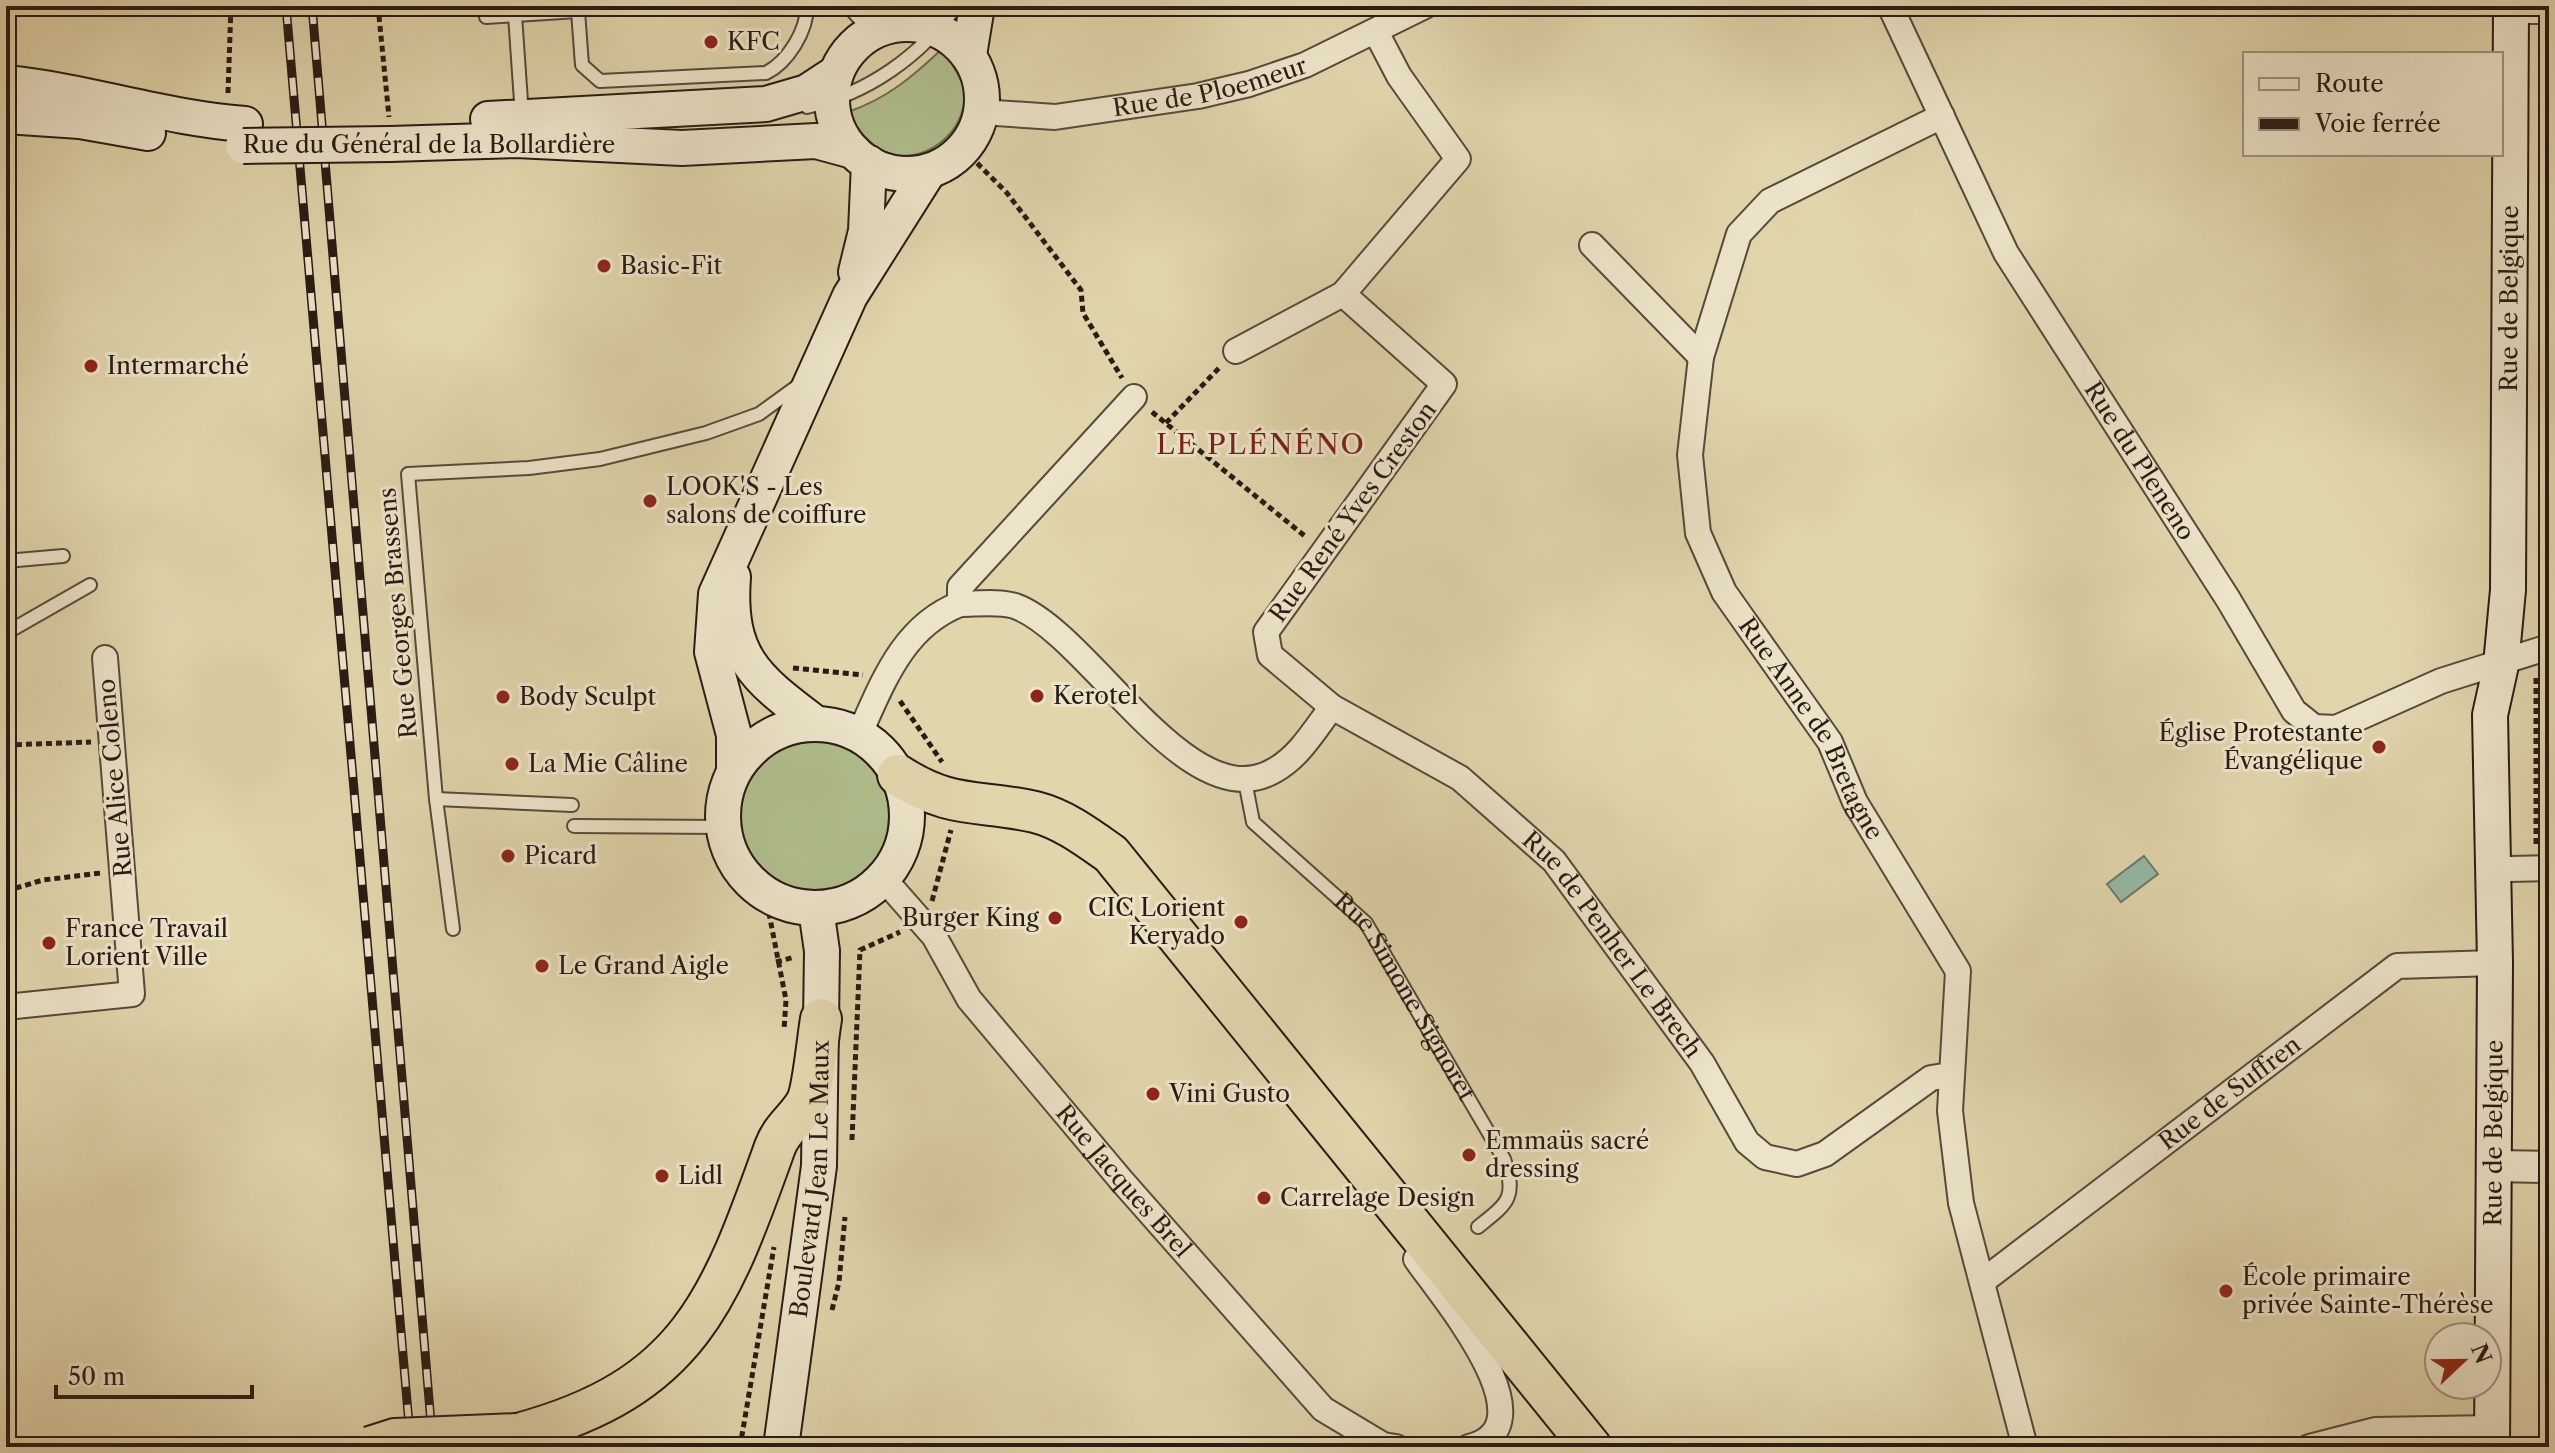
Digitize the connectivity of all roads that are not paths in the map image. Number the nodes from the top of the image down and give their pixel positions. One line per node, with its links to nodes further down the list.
1 (485, 6): 10 (lane)
2 (807, 6): 7 (lane)
3 (977, 6): 14 (main road)
4 (1425, 6): 13 (street, Rue de Ploemeur)
5 (1890, 6): 19 (street, Rue du Pleneno)
6 (2511, 8): 9 (street); 38 (main road, Rue de Belgique)
7 (582, 9): 8 (lane)
8 (534, 10): 10 (lane)
9 (2549, 11)
10 (515, 15): 20 (lane)
11 (936, 16): 12 (main road); 14 (main road); 16 (lane)
12 (866, 18): 16 (main road)
13 (1376, 32): 17 (street, Rue de Ploemeur); 25 (street)
14 (969, 55): 17 (main road)
15 (6, 83): 21 (main road, Rue du Général de la Bollardière)
16 (834, 88): 20 (main road, Rue du Général de la Bollardière); 22 (main road)
17 (981, 112): 23 (main road)
18 (6, 116): 21 (main road, Rue du Général de la Bollardière)
19 (1942, 116): 28 (street, Rue Anne de Bretagne); 38 (street, Rue du Pleneno)
20 (519, 129): 21 (main road, Rue du Général de la Bollardière); 22 (main road, Rue du Général de la Bollardière)
21 (239, 131)
22 (861, 157): 23 (main road, Rue du Général de la Bollardière); 26 (main road)
23 (929, 171): 26 (main road)
24 (1592, 245): 28 (street)
25 (1343, 294): 27 (street); 36 (street, Rue René Yves Creston)
26 (850, 296): 29 (main road)
27 (1236, 351)
28 (1701, 357): 58 (street, Rue Anne de Bretagne)
29 (812, 376): 31 (main road); 46 (lane, Rue Georges Brassens)
30 (1134, 397): 35 (street)
31 (736, 545): 41 (main road); 43 (main road)
32 (63, 556): 33 (lane)
33 (6, 561)
34 (90, 585): 37 (lane)
35 (960, 604): 42 (street); 45 (street)
36 (1266, 632): 40 (street, Rue de Penher Le Brech)
37 (6, 633)
38 (2525, 656): 50 (main road, Rue de Belgique); 54 (main road, Rue de Belgique)
39 (105, 658): 55 (street, Rue Alice Coleno)
40 (1332, 707): 45 (street); 58 (street, Rue de Penher Le Brech)
41 (815, 723): 42 (main road); 43 (main road)
42 (859, 735): 44 (main road)
43 (734, 770): 49 (main road)
44 (898, 775): 51 (main road); 57 (highway)
45 (1245, 781): 61 (lane, Rue Simone Signoret)
46 (436, 799): 47 (lane); 53 (lane, Rue Georges Brassens)
47 (572, 805)
48 (574, 826): 49 (lane)
49 (723, 827): 52 (main road)
50 (2529, 868): 54 (main road, Rue de Belgique)
51 (883, 878): 52 (main road); 66 (street, Rue Jacques Brel)
52 (816, 909): 56 (main road, Boulevard Jean Le Maux)
53 (453, 929)
54 (2495, 963): 59 (main road, Rue de Belgique); 62 (street, Rue de Suffren)
55 (6, 1007)
56 (821, 1019): 64 (highway, bridge); 65 (main road, Boulevard Jean Le Maux)
57 (1277, 1058): 67 (street); 68 (highway)
58 (1950, 1075): 62 (street, Rue Anne de Bretagne)
59 (2494, 1166): 60 (street); 63 (main road, Rue de Belgique)
60 (2549, 1167)
61 (1478, 1227)
62 (1983, 1281): 69 (street, Rue Anne de Bretagne)
63 (2492, 1438): 70 (street)
64 (370, 1447)
65 (781, 1447)
66 (1396, 1447)
67 (1469, 1447)
68 (1591, 1447)
69 (2025, 1447)
70 (2309, 1447)

